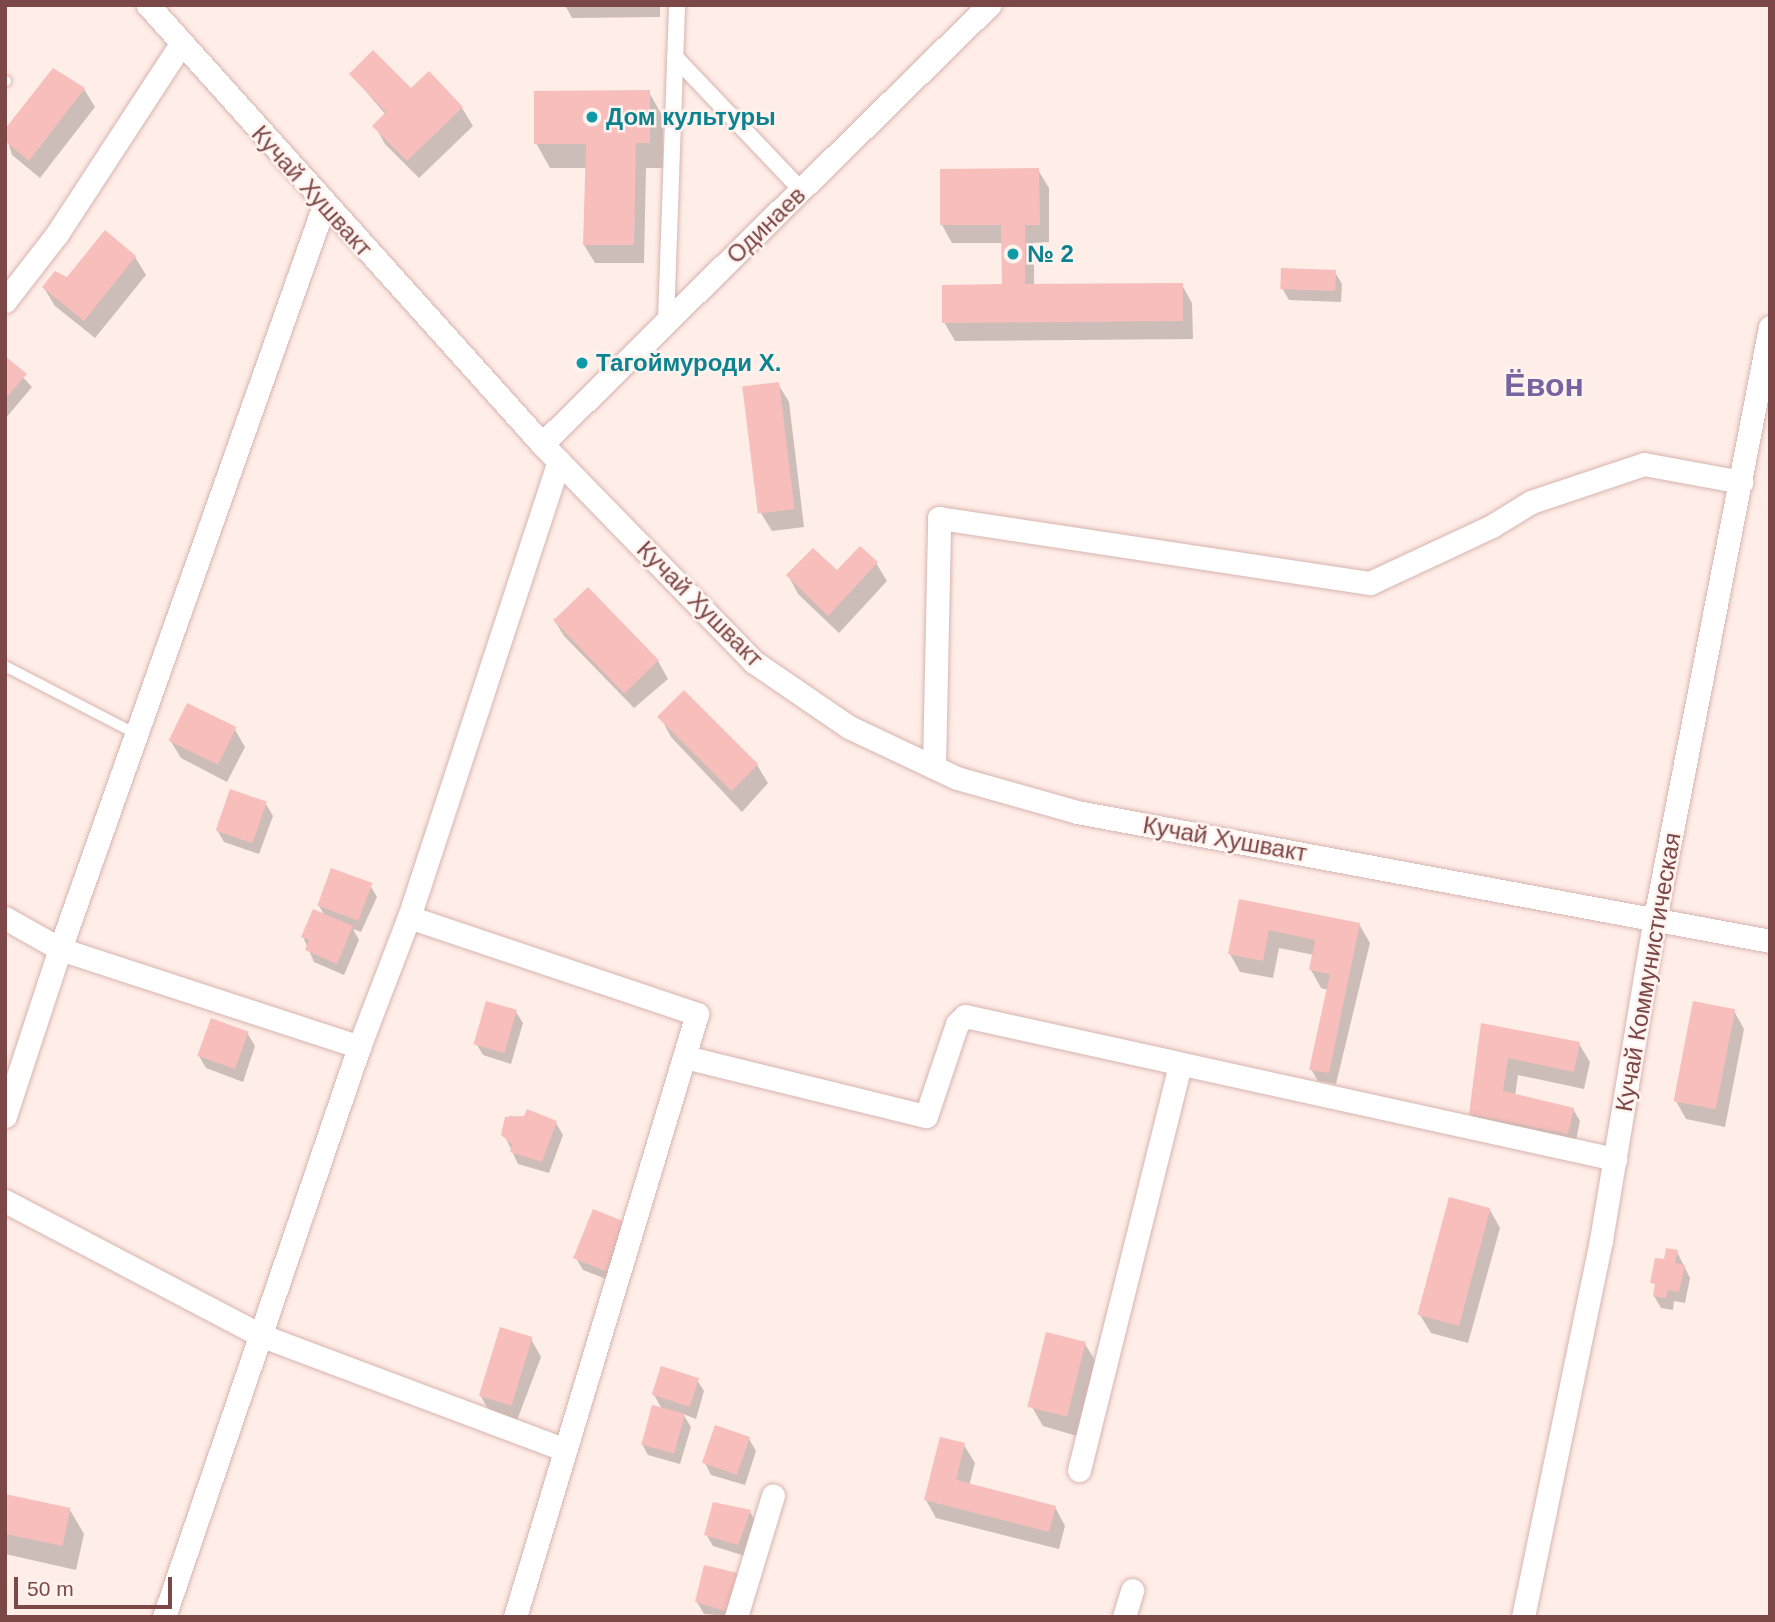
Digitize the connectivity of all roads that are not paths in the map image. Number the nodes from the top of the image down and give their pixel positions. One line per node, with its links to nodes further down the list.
1 (148, 5): 4 (street, Кучай Хушвакт)
2 (677, 5): 5 (street)
3 (989, 5): 6 (street, Одинаев)
4 (181, 44): 7 (street, Кучай Хушвакт); 8 (street)
5 (676, 57): 6 (street); 9 (street)
6 (801, 190): 9 (street, Одинаев)
7 (324, 205): 11 (street, Кучай Хушвакт); 15 (street)
8 (5, 301)
9 (666, 322): 11 (street, Одинаев)
10 (1770, 327): 13 (street, Кучай Коммунистическая)
11 (542, 444): 12 (street, Кучай Хушвакт)
12 (559, 461): 16 (street, Кучай Хушвакт); 17 (street)
13 (1741, 482): 16 (street); 19 (street, Кучай Коммунистическая)
14 (5, 666): 15 (lane)
15 (136, 734): 21 (street)
16 (934, 767): 19 (street, Кучай Хушвакт)
17 (409, 917): 22 (street); 23 (street)
18 (5, 918): 21 (street)
19 (1655, 918): 20 (street, Кучай Хушвакт); 26 (street, Кучай Коммунистическая)
20 (1770, 941)
21 (60, 949): 22 (street); 25 (street)
22 (359, 1047): 28 (street)
23 (685, 1057): 24 (street); 29 (street)
24 (1180, 1064): 26 (street); 30 (street)
25 (5, 1116)
26 (1615, 1159): 37 (street, Кучай Коммунистическая)
27 (5, 1201): 28 (street)
28 (260, 1335): 29 (street); 33 (street)
29 (564, 1449): 34 (street)
30 (1079, 1470)
31 (773, 1495): 35 (street)
32 (1132, 1590): 36 (street)
33 (164, 1617)
34 (515, 1617)
35 (736, 1617)
36 (1124, 1617)
37 (1523, 1617)

